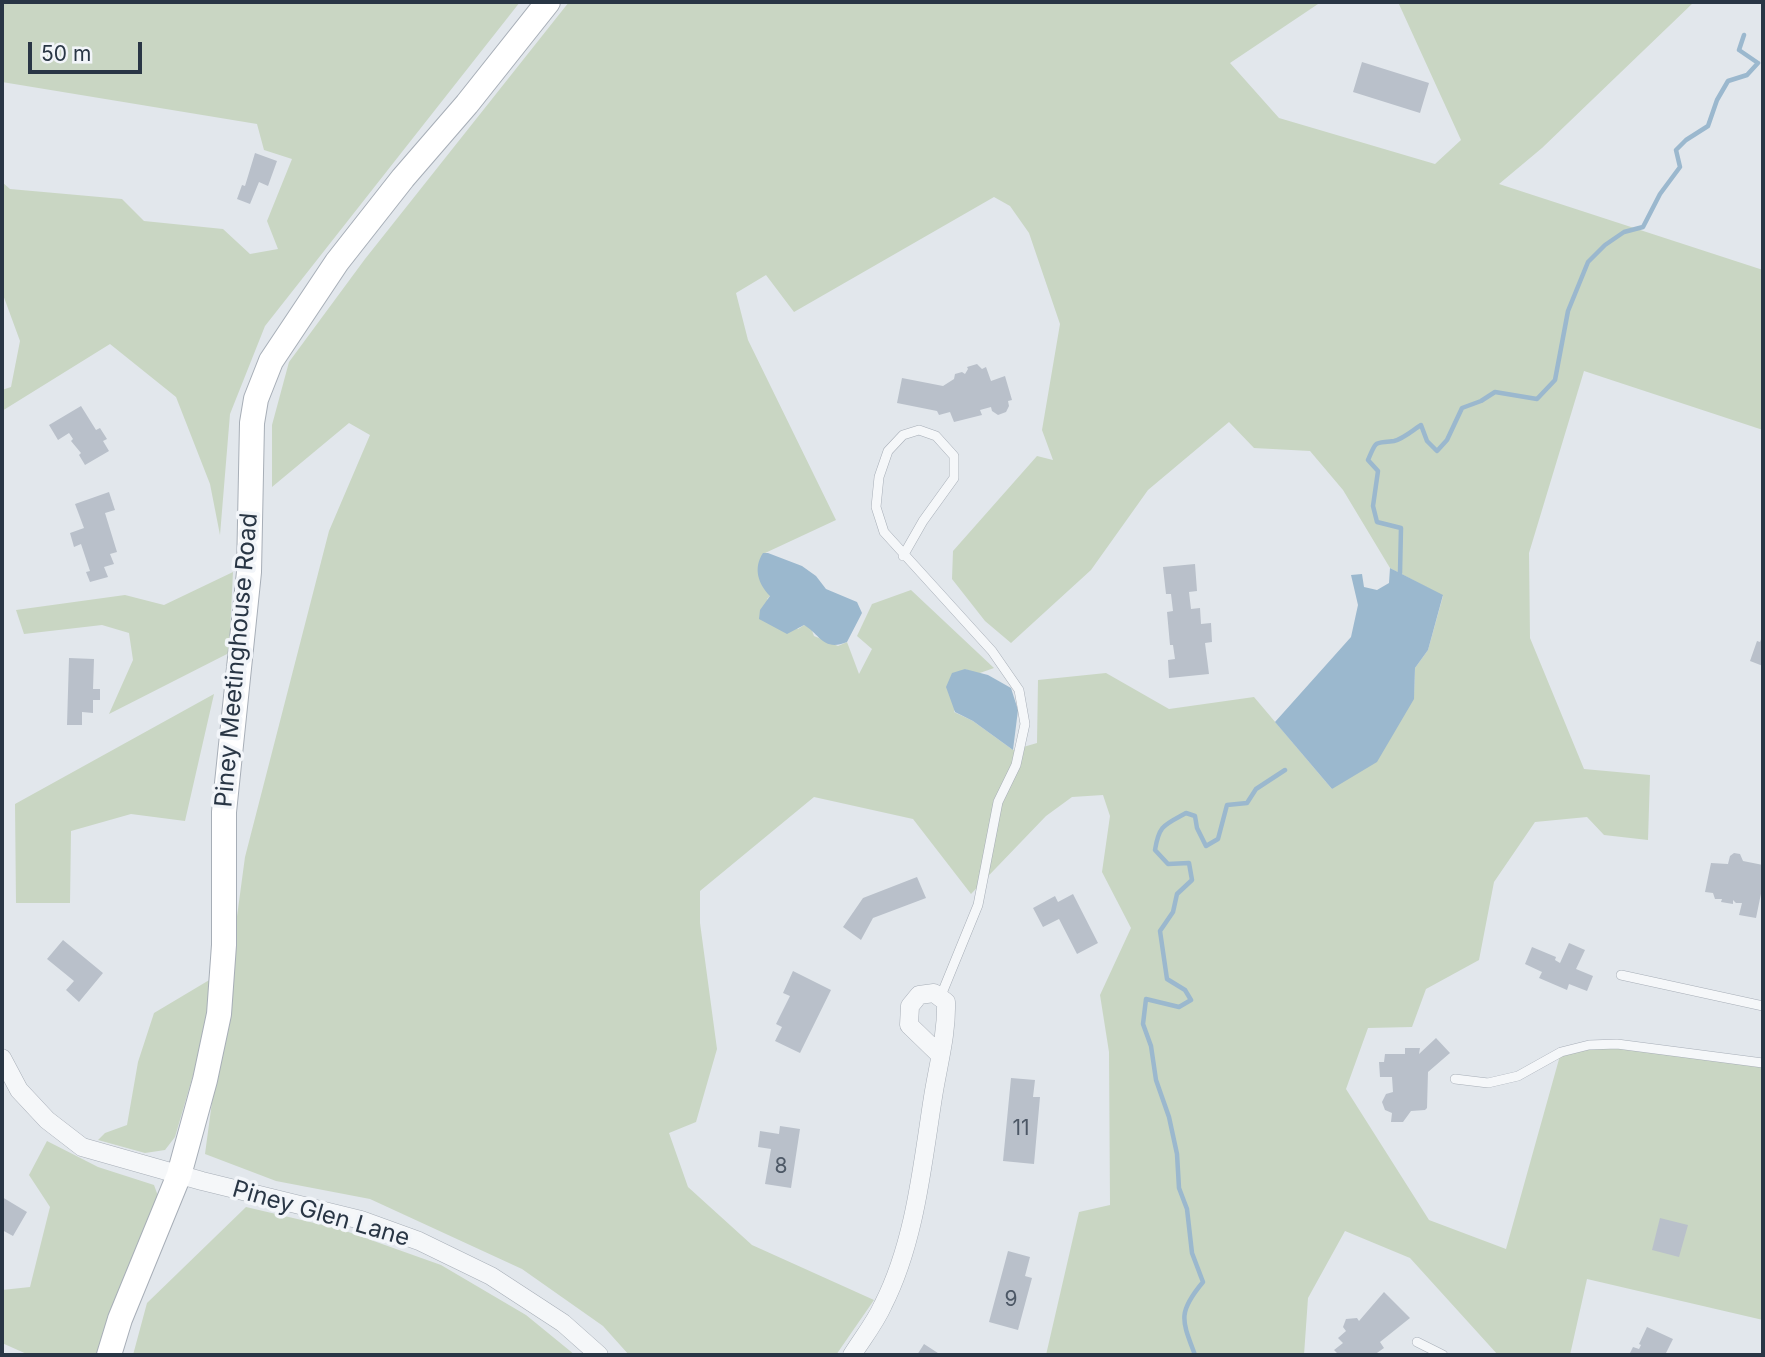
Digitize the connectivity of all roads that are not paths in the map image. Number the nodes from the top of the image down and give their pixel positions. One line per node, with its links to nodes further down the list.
1 (548, 2): 10 (main road, Piney Meetinghouse Road)
2 (903, 556): 2 (lane); 4 (lane)
3 (1621, 975): 5 (lane)
4 (940, 998): 6 (street); 6 (street)
5 (1763, 1006)
6 (940, 1055): 14 (street)
7 (2, 1058): 10 (street, Piney Glen Lane)
8 (1763, 1063): 9 (lane)
9 (1455, 1079)
10 (180, 1175): 12 (main road, Piney Meetinghouse Road); 13 (street, Piney Glen Lane)
11 (1417, 1342): 15 (lane)
12 (109, 1355)
13 (598, 1355)
14 (852, 1355)
15 (1443, 1355)

